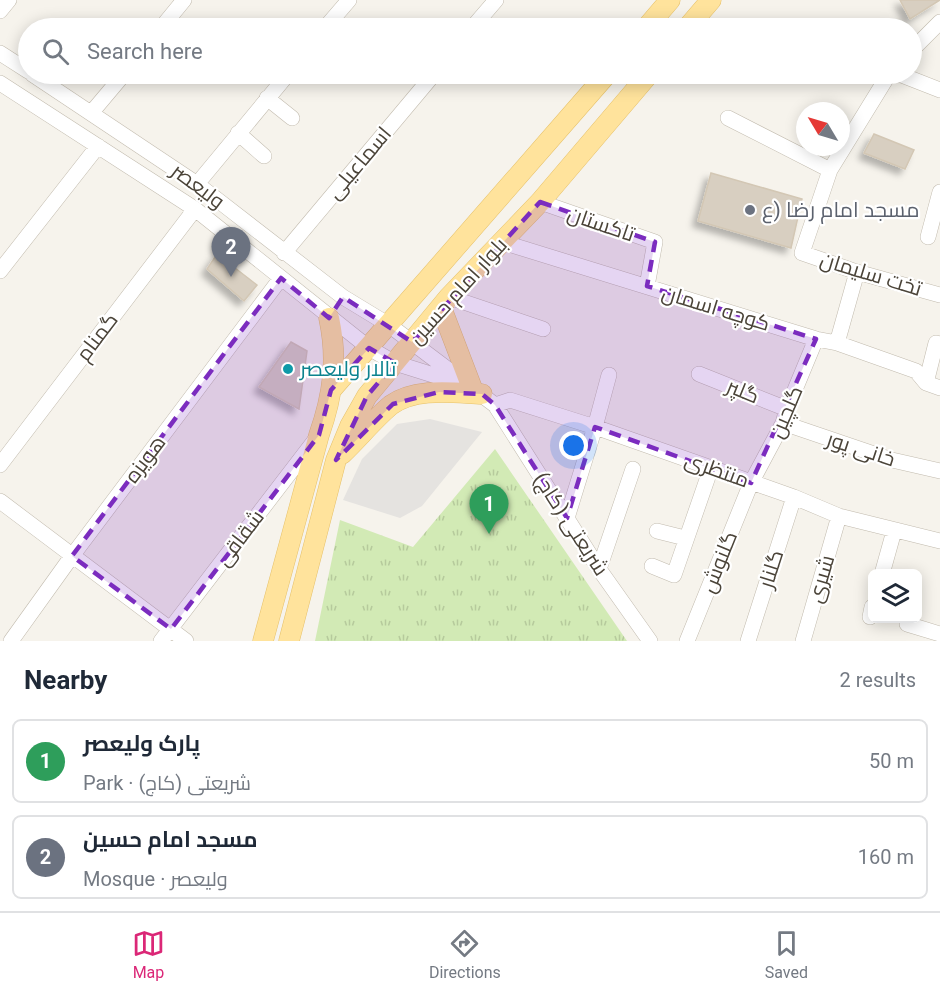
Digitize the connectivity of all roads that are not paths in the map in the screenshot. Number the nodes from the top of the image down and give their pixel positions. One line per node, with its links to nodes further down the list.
1 (9, 0): 7 (street)
2 (184, 0): 8 (street)
3 (349, 0): 9 (street)
4 (496, 0): 10 (street)
5 (670, 0): 11 (main road)
6 (711, 0): 12 (main road)
7 (0, 11)
8 (169, 18)
9 (334, 18)
10 (481, 18)
11 (654, 18)
12 (696, 18)
13 (940, 22): 14 (street)
14 (922, 40)
15 (0, 53): 16 (street, ولیعصر)
16 (18, 64)
17 (0, 83): 32 (street, ولیعصر)
18 (922, 83): 26 (street)
19 (49, 84): 28 (street, ولیعصر)
20 (116, 84): 28 (street)
21 (279, 84): 27 (street)
22 (426, 84): 41 (street, اسماعیلی)
23 (598, 84): 50 (main road, بلوار امام حسین)
24 (640, 84): 37 (main road, بلوار امام حسین)
25 (883, 84): 34 (street)
26 (940, 90)
27 (267, 98): 29 (street); 31 (street)
28 (92, 112): 35 (street, ولیعصر)
29 (292, 118)
30 (728, 118): 34 (street)
31 (238, 133): 33 (street); 35 (street)
32 (98, 146): 38 (street, ولیعصر); 42 (street)
33 (264, 156)
34 (830, 170): 43 (street, تخت سلیمان)
35 (197, 184): 41 (street, ولیعصر)
36 (940, 192): 39 (street)
37 (540, 202): 40 (main road, بلوار امام حسین); 45 (street, تاکستان)
38 (195, 209): 44 (street, ولیعصر); 67 (street, گمنام)
39 (928, 237)
40 (502, 242): 45 (street, کوچه اسمان); 48 (main road, بلوار امام حسین)
41 (284, 253): 47 (street, ولیعصر)
42 (0, 271)
43 (856, 272): 46 (street, تخت سلیمان); 54 (street)
44 (281, 278): 49 (street, ولیعصر); 80 (street, هویزه)
45 (647, 286): 52 (street, کوچه اسمان)
46 (940, 295)
47 (343, 297): 49 (street); 50 (street, ولیعصر)
48 (445, 302): 51 (street); 53 (main road, بلوار امام حسین); 62 (main road)
49 (329, 318): 56 (street, ولیعصر); 61 (main road)
50 (389, 326): 53 (street, ولیعصر); 56 (main road, بلوار امام حسین)
51 (543, 329)
52 (816, 339): 54 (street, کوچه اسمان); 63 (street, گلچین)
53 (412, 342): 57 (main road, بلوار امام حسین); 62 (street, ولیعصر)
54 (837, 343): 60 (street, کوچه اسمان)
55 (938, 343): 60 (street)
56 (369, 348): 57 (street, ولیعصر); 61 (main road, بلوار امام حسین)
57 (395, 363): 62 (street, منتظری); 66 (main road, بلوار امام حسین)
58 (699, 374): 63 (street, گلپر)
59 (609, 375): 64 (street)
60 (933, 385)
61 (331, 390): 65 (main road, بلوار امام حسین)
62 (483, 395): 64 (street, منتظری); 66 (main road); 75 (street, شریعتی (کاج))
63 (785, 416): 70 (street, خانی پور); 71 (street, گلچین)
64 (595, 427): 68 (street, منتظری); 75 (street)
65 (319, 435): 86 (street, شقاقی); 89 (main road, بلوار امام حسین)
66 (336, 460): 90 (main road, بلوار امام حسین)
67 (0, 465)
68 (711, 468): 71 (street, منتظری); 78 (street)
69 (633, 469): 82 (street)
70 (940, 471)
71 (751, 483): 72 (street, منتظری); 92 (street, گلنوش)
72 (795, 497): 74 (street, منتظری); 93 (street, گلنار)
73 (0, 501): 80 (street)
74 (839, 516): 77 (street, منتظری); 94 (street, شیری)
75 (567, 518): 82 (street, شریعتی (کاج))
76 (657, 531): 78 (street)
77 (894, 531): 79 (street, منتظری); 83 (street)
78 (686, 538): 81 (street)
79 (940, 541)
80 (72, 556): 86 (street); 87 (street, هویزه)
81 (652, 566)
82 (599, 569): 91 (street, شریعتی (کاج))
83 (883, 569)
84 (907, 624): 85 (street)
85 (940, 634)
86 (166, 635): 88 (street)
87 (11, 641)
88 (186, 641)
89 (263, 641)
90 (289, 641)
91 (650, 641)
92 (687, 641)
93 (748, 641)
94 (803, 641)

